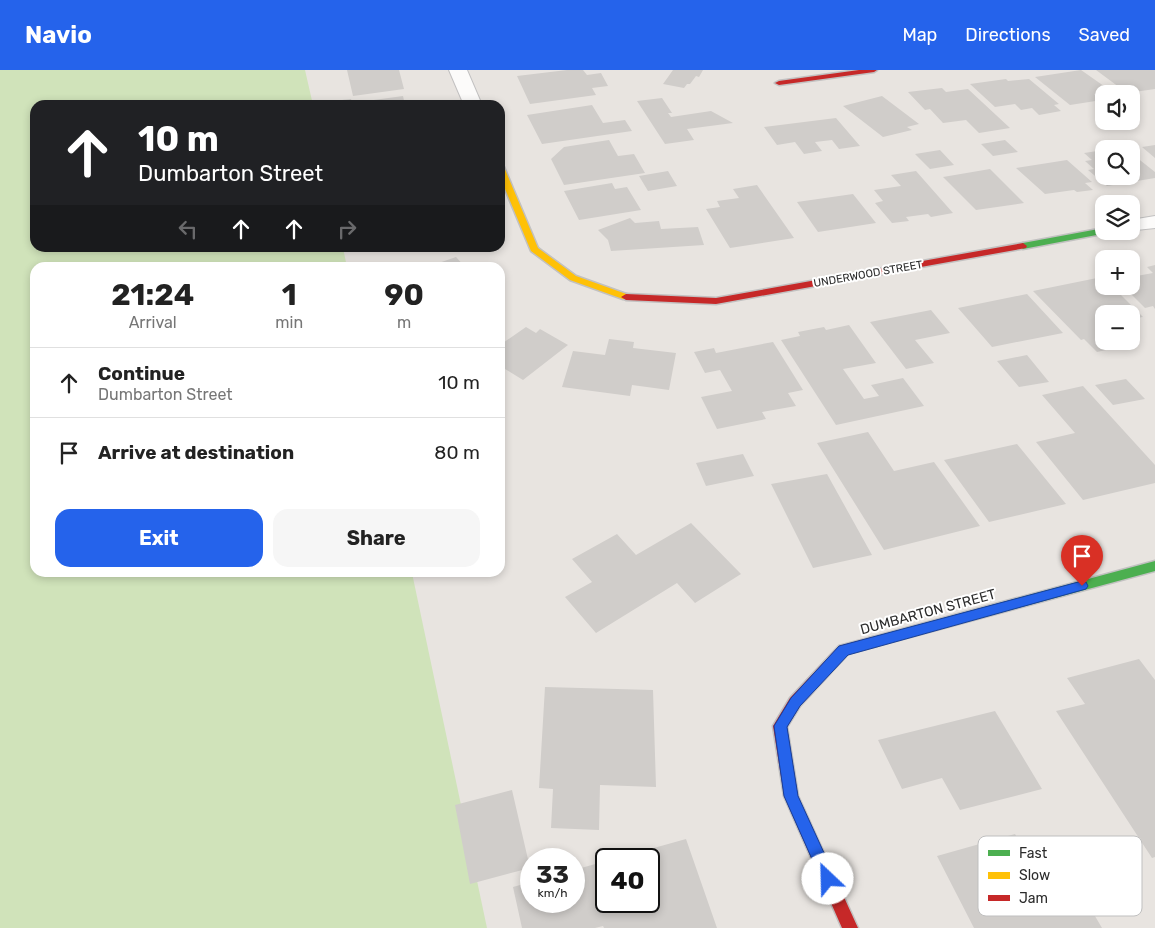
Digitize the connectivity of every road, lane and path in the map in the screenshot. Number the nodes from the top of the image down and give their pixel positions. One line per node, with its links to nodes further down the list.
1 (458, 70): 4 (street)
2 (874, 70): 3 (street)
3 (779, 83)
4 (471, 100)
5 (505, 179): 8 (street, UNDERWOOD STREET)
6 (1155, 222): 7 (street)
7 (1140, 224)
8 (1095, 233)
9 (1155, 566): 10 (street, DUMBARTON STREET)
10 (850, 928)

